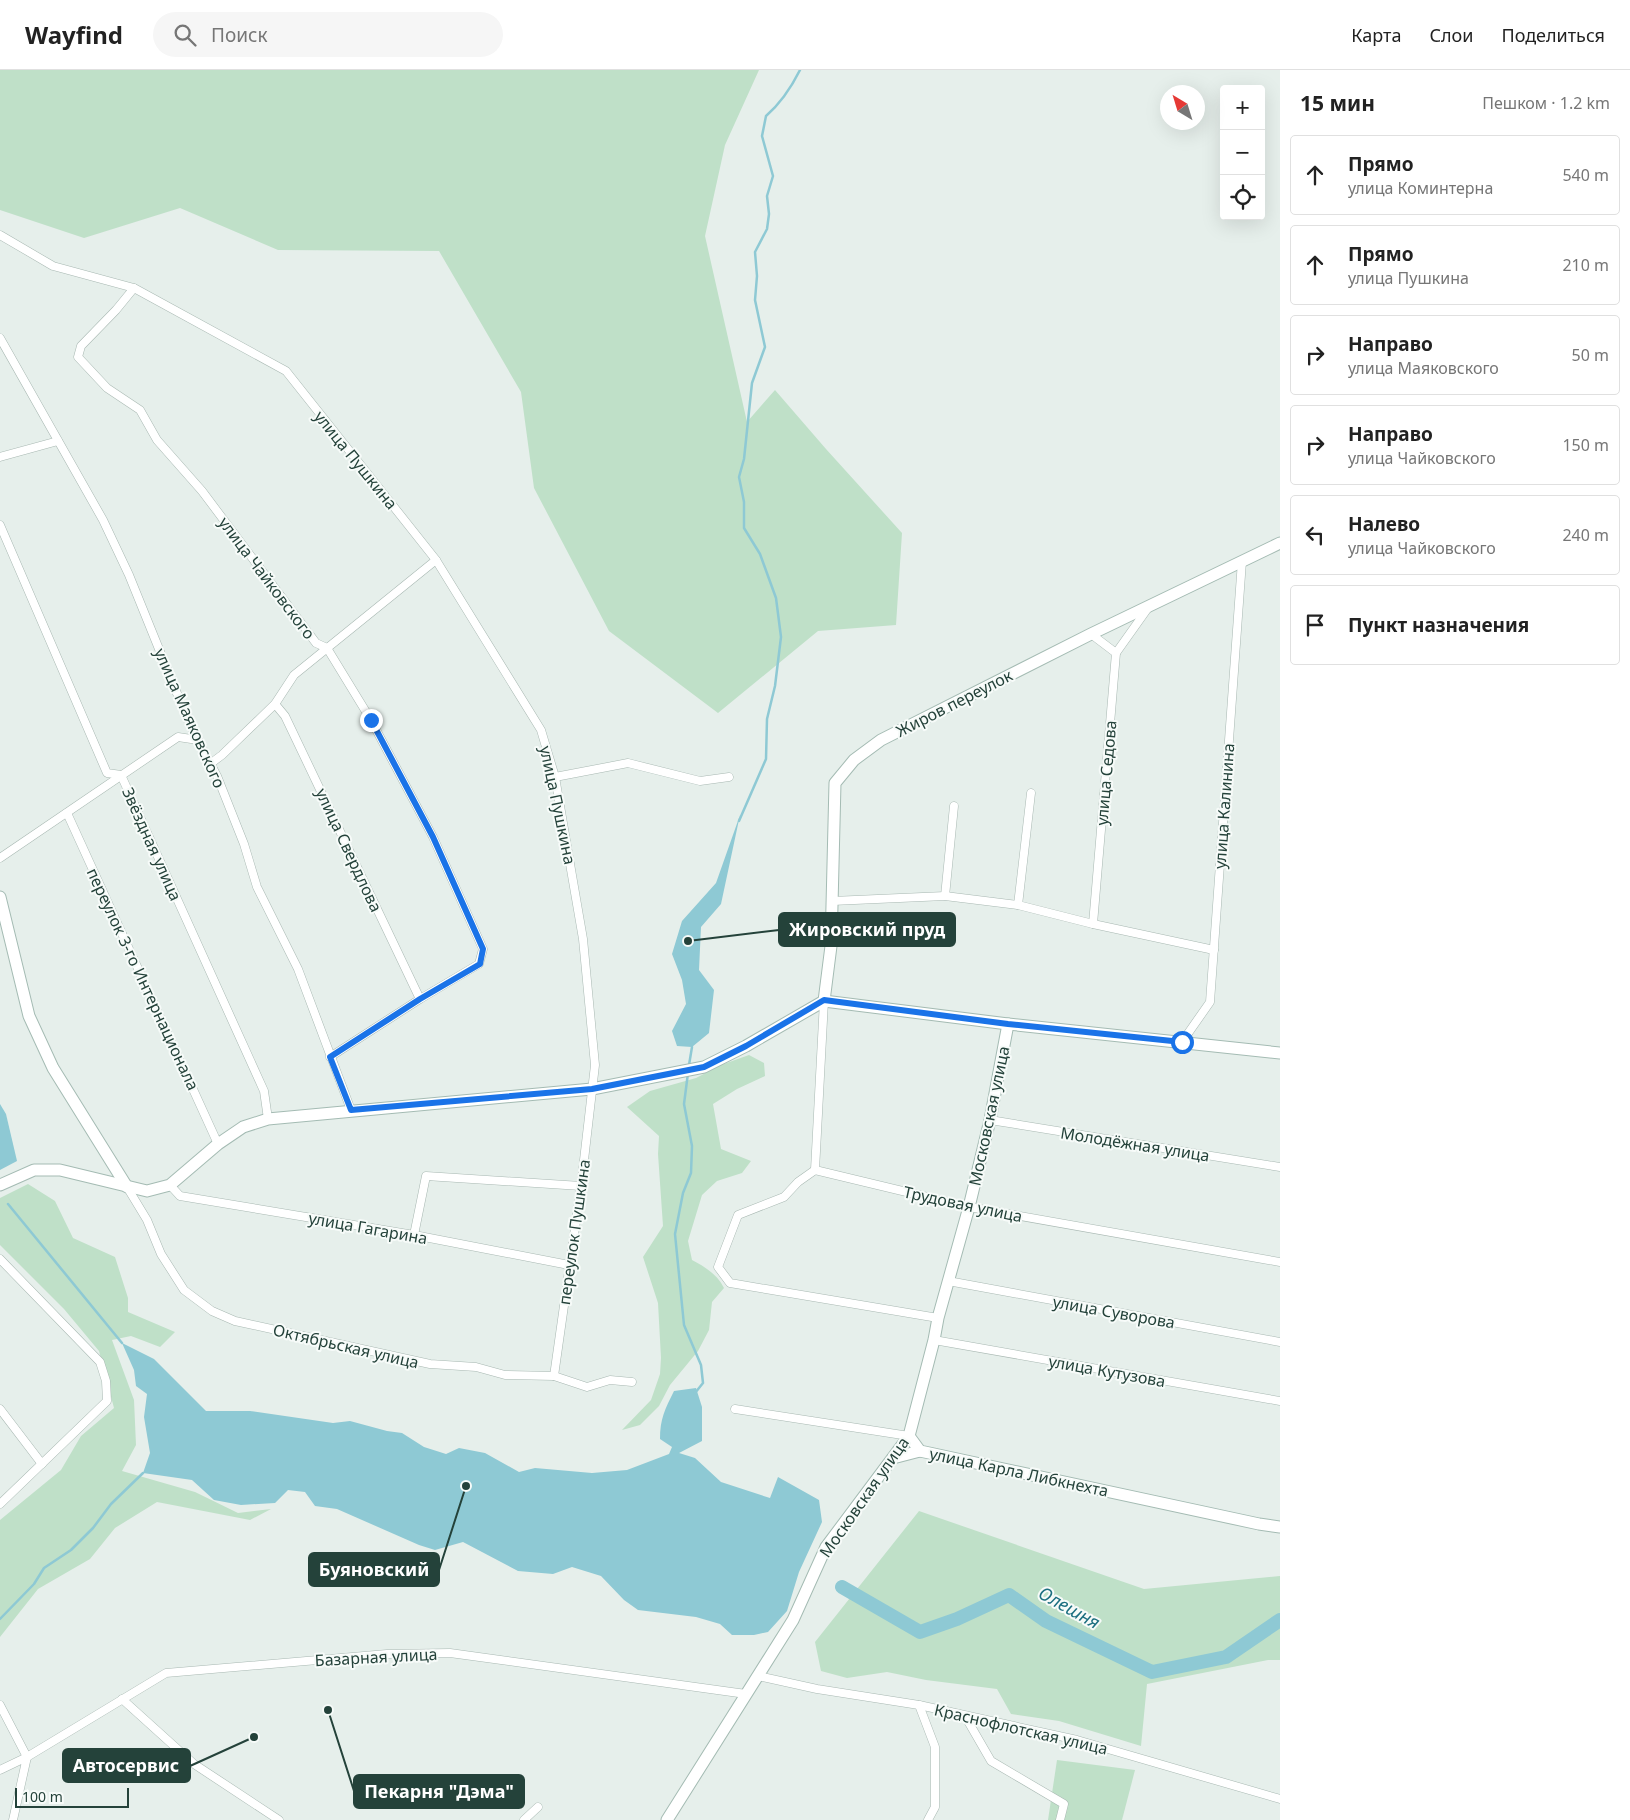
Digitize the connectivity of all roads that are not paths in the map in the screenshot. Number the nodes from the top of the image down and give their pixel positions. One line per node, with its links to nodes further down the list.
1 (0, 235): 2 (street, улица Пушкина)
2 (134, 288): 8 (street, улица Пушкина); 12 (street, улица Чайковского)
3 (0, 338): 4 (street, улица Маяковского)
4 (58, 441): 5 (street); 15 (street, улица Маяковского)
5 (0, 457)
6 (0, 525): 17 (street, Звёздная улица)
7 (1280, 543): 9 (street, Жиров переулок)
8 (436, 560): 12 (street); 19 (street, улица Пушкина)
9 (1242, 561): 10 (street, Жиров переулок); 29 (street, улица Калинина)
10 (1150, 605): 11 (street, Жиров переулок); 13 (street)
11 (1091, 634): 13 (street); 26 (street, Жиров переулок)
12 (326, 648): 14 (street); 30 (street, улица Чайковского)
13 (1116, 654): 28 (street, улица Седова)
14 (275, 704): 16 (street); 30 (street, улица Свердлова)
15 (198, 740): 16 (street, улица Маяковского); 17 (street)
16 (210, 764): 35 (street, улица Маяковского)
17 (121, 775): 22 (street); 38 (street, Звёздная улица)
18 (729, 777): 19 (street)
19 (555, 778): 36 (street, улица Пушкина)
20 (1031, 793): 27 (street)
21 (954, 806): 24 (street)
22 (67, 813): 23 (street); 40 (street, переулок 3-го Интернационала)
23 (0, 858)
24 (945, 896): 26 (street); 27 (street)
25 (0, 897): 46 (street)
26 (832, 901): 31 (street, Жиров переулок)
27 (1018, 905): 28 (street)
28 (1093, 924): 29 (street)
29 (1214, 950): 33 (street, улица Калинина)
30 (420, 999): 35 (street, улица Чайковского)
31 (824, 1000): 32 (street); 36 (street); 42 (street)
32 (1008, 1024): 33 (street); 39 (street, Московская улица)
33 (1182, 1042): 34 (street)
34 (1280, 1053)
35 (330, 1057): 37 (street, улица Маяковского)
36 (592, 1089): 37 (street); 45 (street, переулок Пушкина)
37 (351, 1110): 38 (street)
38 (268, 1119): 40 (street)
39 (990, 1120): 41 (street, Молодёжная улица); 47 (street, Московская улица)
40 (218, 1144): 44 (street)
41 (1280, 1167)
42 (814, 1170): 47 (street, Трудовая улица); 53 (street)
43 (0, 1185): 46 (street)
44 (170, 1185): 46 (street); 48 (street, улица Гагарина)
45 (581, 1186): 48 (street); 51 (street, переулок Пушкина)
46 (127, 1187): 56 (street, Октябрьская улица)
47 (969, 1207): 50 (street, Трудовая улица); 52 (street, Московская улица)
48 (414, 1235): 51 (street, улица Гагарина)
49 (0, 1258): 64 (street)
50 (1280, 1262)
51 (569, 1265): 56 (street, переулок Пушкина)
52 (948, 1281): 53 (street, Московская улица); 55 (street, улица Суворова)
53 (938, 1318): 54 (street, Московская улица)
54 (934, 1340): 58 (street, улица Кутузова); 61 (street, Московская улица)
55 (1280, 1342)
56 (554, 1376): 57 (street, Октябрьская улица)
57 (632, 1382)
58 (1280, 1401)
59 (0, 1409): 64 (street)
60 (735, 1409): 61 (street)
61 (908, 1436): 62 (street, улица Карла Либкнехта); 63 (street, Московская улица)
62 (920, 1451): 63 (street); 66 (street, улица Карла Либкнехта)
63 (892, 1458): 67 (street, Московская улица)
64 (42, 1464): 65 (street)
65 (0, 1504)
66 (1280, 1527)
67 (758, 1676): 68 (street, Московская улица); 71 (street, Краснофлотская улица)
68 (746, 1694): 69 (street, Базарная улица); 80 (street, Московская улица)
69 (122, 1699): 73 (street, Базарная улица); 78 (street)
70 (0, 1705): 73 (street)
71 (919, 1705): 72 (street, Краснофлотская улица); 81 (street)
72 (965, 1716): 75 (street, Краснофлотская улица); 82 (street)
73 (27, 1757): 74 (street, Базарная улица); 77 (street)
74 (0, 1770)
75 (1280, 1799)
76 (538, 1807): 79 (street)
77 (13, 1820)
78 (279, 1820)
79 (524, 1820)
80 (667, 1820)
81 (928, 1820)
82 (1060, 1820)

